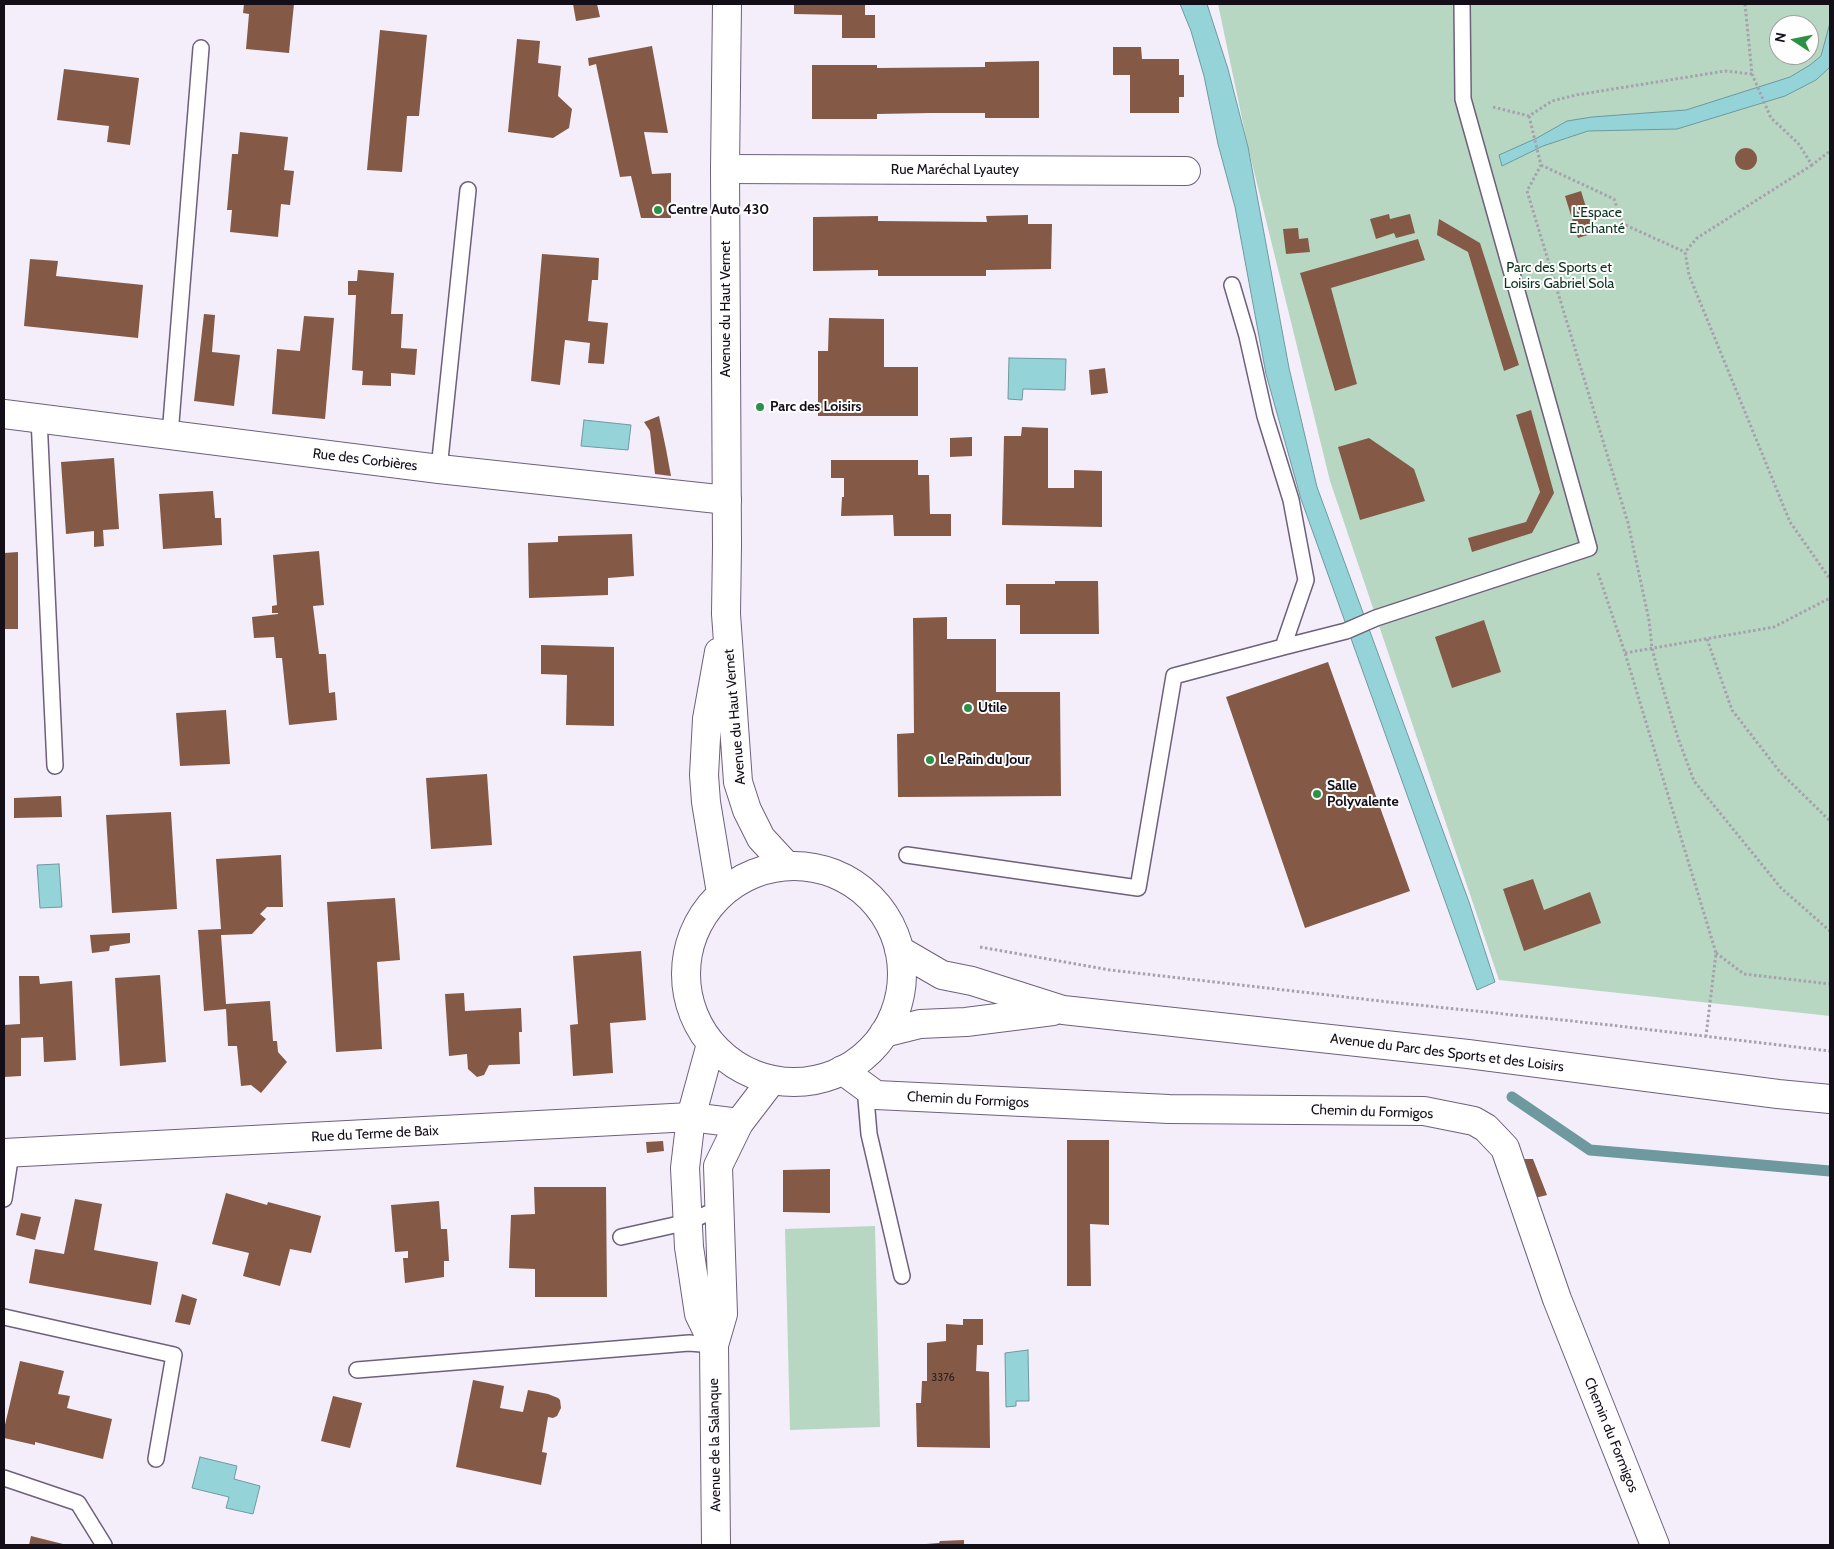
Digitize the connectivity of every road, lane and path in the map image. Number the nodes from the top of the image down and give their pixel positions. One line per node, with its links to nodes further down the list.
1 (728, 4): 11 (main road, Avenue du Haut Vernet)
2 (1462, 4): 6 (lane)
3 (1745, 4): 5 (path)
4 (201, 48): 18 (lane)
5 (1752, 74): 7 (path); 10 (path)
6 (1463, 99): 7 (path); 21 (lane)
7 (1529, 116): 9 (path)
8 (1830, 151): 10 (path)
9 (1541, 165): 14 (path); 27 (path)
10 (1812, 165): 14 (path)
11 (725, 169): 12 (main road, Rue Maréchal Lyautey); 20 (main road, Avenue du Haut Vernet)
12 (1186, 171)
13 (468, 190): 19 (lane)
14 (1685, 252): 22 (path)
15 (1232, 285): 26 (lane)
16 (4, 414): 17 (main road, Rue des Corbières)
17 (39, 418): 18 (main road, Rue des Corbières); 29 (lane)
18 (170, 435): 19 (main road, Rue des Corbières)
19 (439, 469): 20 (main road, Rue des Corbières)
20 (727, 500): 24 (main road, Avenue du Haut Vernet)
21 (1589, 548): 26 (lane); 28 (path)
22 (1830, 579)
23 (1830, 598): 25 (path)
24 (726, 614): 32 (main road, Avenue du Haut Vernet); 33 (main road, Avenue du Haut Vernet)
25 (1707, 639): 27 (path); 30 (path)
26 (1283, 648): 31 (lane)
27 (1652, 648): 28 (path); 34 (path)
28 (1625, 653): 37 (path)
29 (55, 766)
30 (1830, 821)
31 (908, 855)
32 (786, 866): 33 (main road); 36 (main road)
33 (721, 893): 42 (main road)
34 (1830, 931)
35 (978, 946): 41 (path)
36 (899, 950): 39 (main road, Avenue du Parc des Sports et des Loisirs); 40 (main road)
37 (1716, 953): 38 (path); 41 (path)
38 (1830, 984)
39 (1063, 1010): 40 (main road, Avenue du Parc des Sports et des Loisirs); 47 (main road, Avenue du Parc des Sports et des Loisirs)
40 (884, 1034): 44 (main road)
41 (1706, 1036): 43 (path)
42 (711, 1044): 45 (main road); 48 (main road)
43 (1830, 1051)
44 (842, 1070): 45 (main road); 46 (main road, Chemin du Formigos)
45 (772, 1080): 49 (main road)
46 (865, 1087): 55 (lane); 63 (main road, Chemin du Formigos)
47 (1830, 1099)
48 (691, 1117): 49 (main road, Rue du Terme de Baix); 50 (main road, Rue du Terme de Baix); 53 (main road)
49 (739, 1123): 52 (main road)
50 (8, 1153): 51 (lane, Rue du Terme de Baix)
51 (4, 1199)
52 (720, 1208): 53 (lane); 57 (main road)
53 (688, 1222): 54 (lane); 57 (main road)
54 (621, 1237)
55 (902, 1276)
56 (4, 1317): 59 (lane)
57 (714, 1345): 58 (lane); 62 (main road, Avenue de la Salanque)
58 (356, 1370)
59 (156, 1459)
60 (4, 1478): 61 (lane)
61 (104, 1545)
62 (716, 1545)
63 (1655, 1545)

